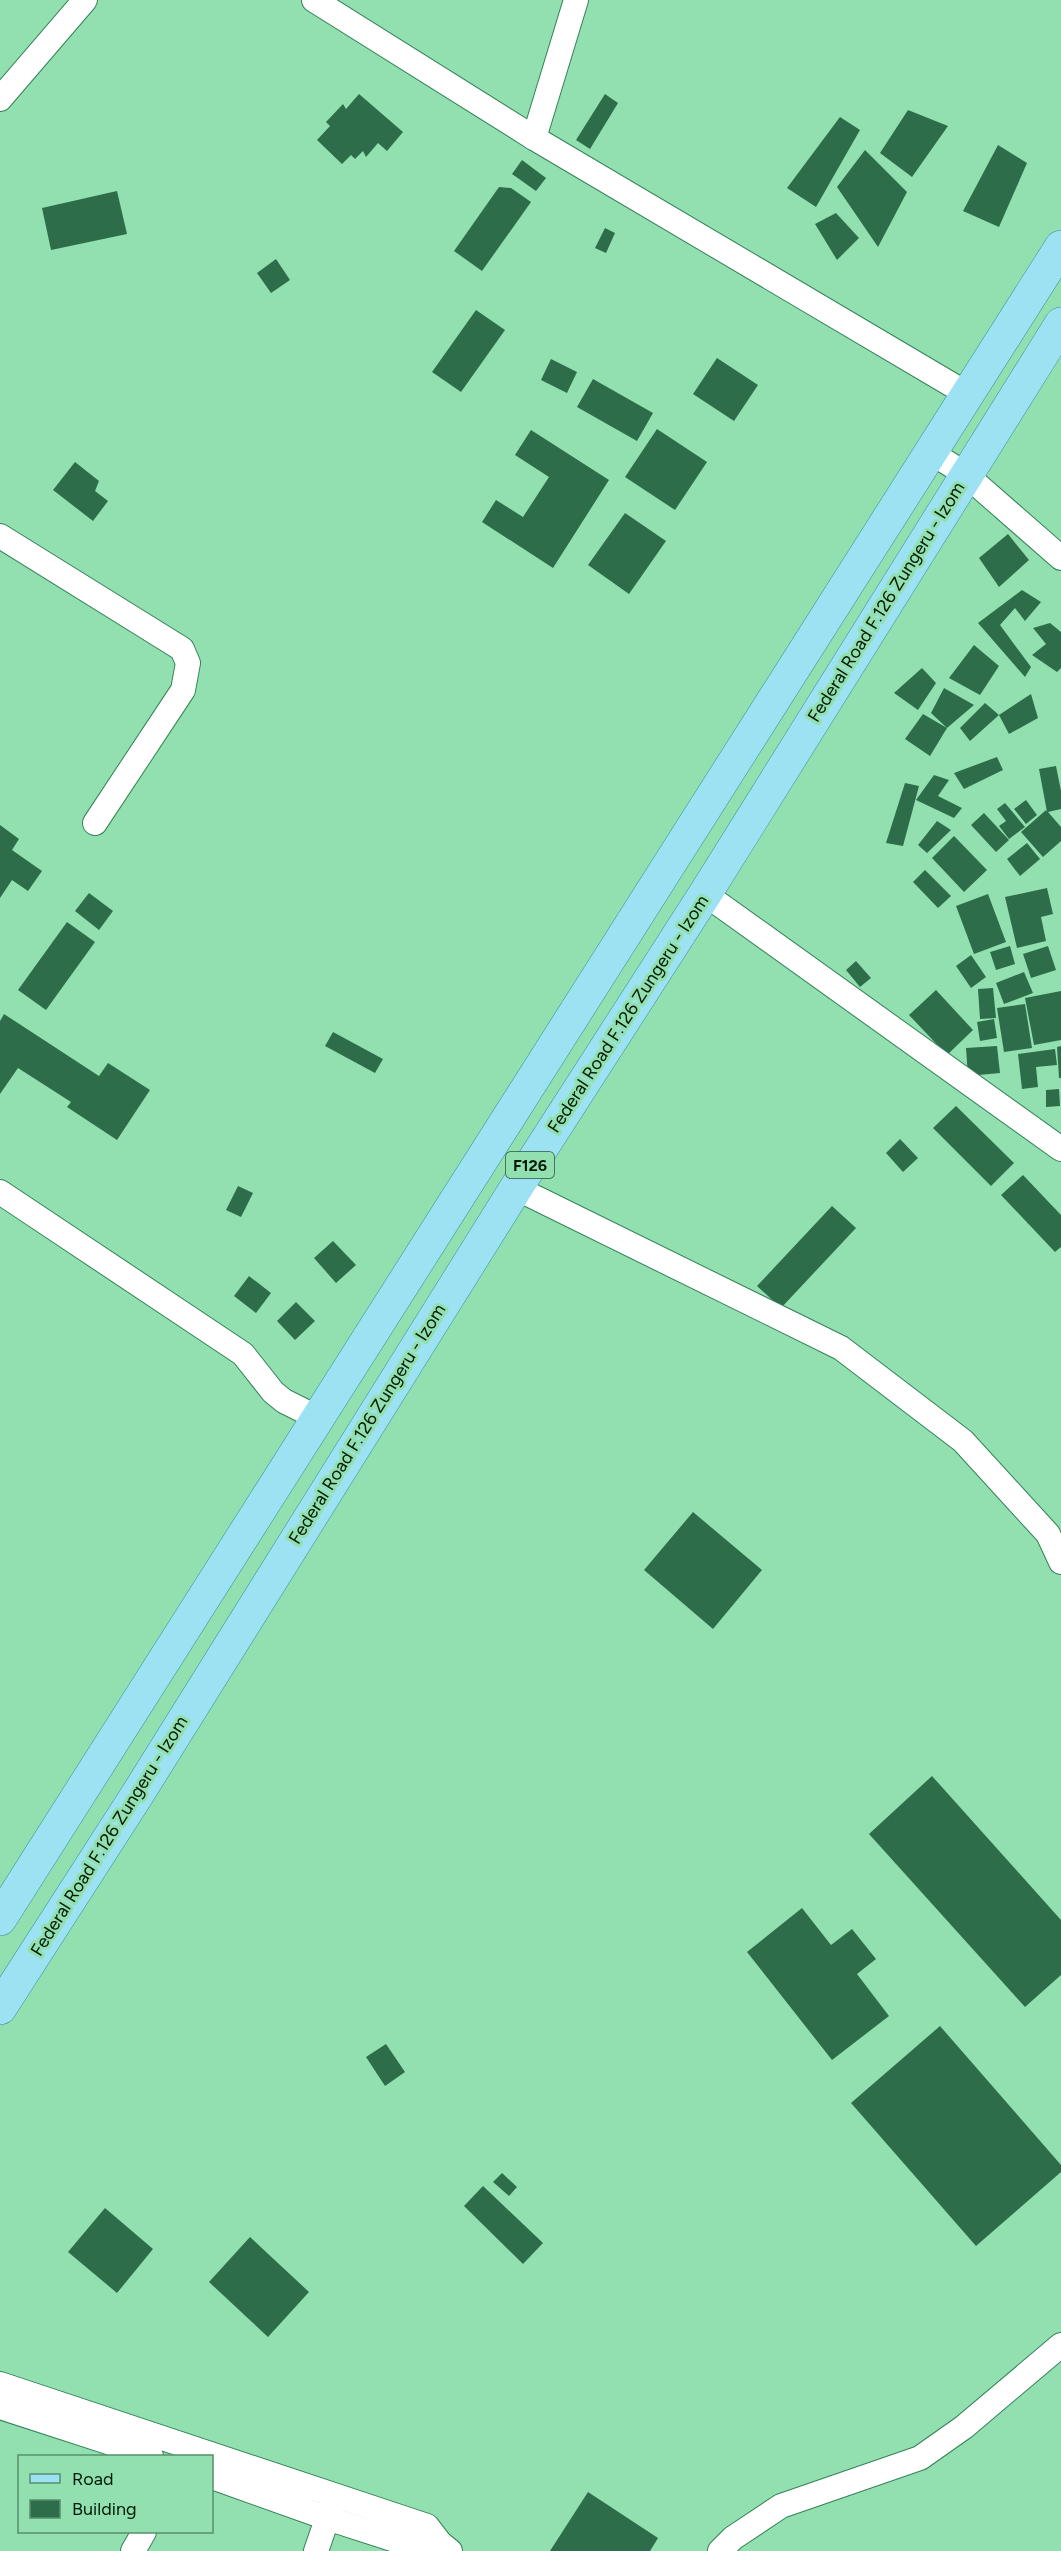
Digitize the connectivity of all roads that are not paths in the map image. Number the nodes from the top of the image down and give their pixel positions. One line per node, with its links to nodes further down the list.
1 (85, 0): 4 (street)
2 (314, 0): 5 (street)
3 (576, 0): 5 (street)
4 (0, 99)
5 (534, 138): 8 (street)
6 (1061, 247): 8 (main road, F126)
7 (1061, 324): 10 (main road, Federal Road F.126 Zungeru - Izom / F126)
8 (969, 395): 9 (main road, F126)
9 (932, 453): 10 (street); 18 (main road, F126)
10 (965, 474): 12 (street); 14 (main road, Federal Road F.126 Zungeru - Izom / F126)
11 (0, 536): 13 (street)
12 (1061, 558)
13 (95, 823)
14 (705, 894): 15 (street); 16 (main road, Federal Road F.126 Zungeru - Izom / F126)
15 (1058, 1143)
16 (516, 1188): 19 (street); 21 (main road, Federal Road F.126 Zungeru - Izom / F126)
17 (0, 1192): 18 (street)
18 (318, 1418): 20 (main road, F126)
19 (1061, 1562)
20 (93, 1771): 21 (main road); 22 (main road, F126)
21 (137, 1795): 23 (main road, Federal Road F.126 Zungeru - Izom / F126)
22 (0, 1919)
23 (0, 2008)
24 (1061, 2344): 37 (street)
25 (0, 2384): 28 (street)
26 (0, 2407): 27 (street)
27 (145, 2455)
28 (212, 2455)
29 (213, 2455): 31 (street)
30 (213, 2477): 32 (street)
31 (335, 2496): 32 (street); 34 (street)
32 (327, 2518): 34 (street); 36 (street)
33 (143, 2533): 35 (street)
34 (445, 2547)
35 (133, 2551)
36 (316, 2551)
37 (720, 2551)

